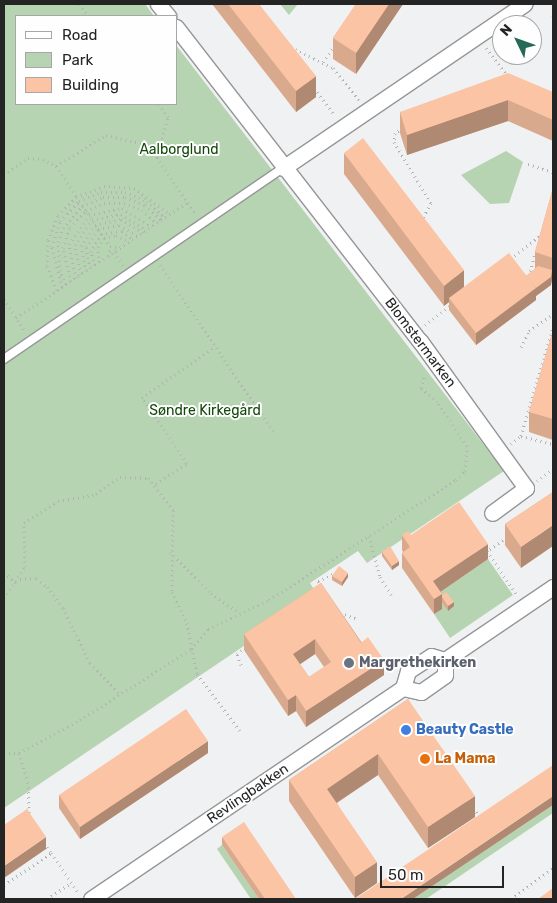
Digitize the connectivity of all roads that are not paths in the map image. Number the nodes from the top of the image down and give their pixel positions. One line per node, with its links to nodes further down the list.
1 (158, 4): 3 (street)
2 (524, 4): 5 (street)
3 (167, 15)
4 (178, 30): 5 (street, Blomstermarken)
5 (283, 168): 6 (lane); 7 (street, Blomstermarken)
6 (4, 359)
7 (492, 513)
8 (553, 587): 9 (street, Revlingbakken)
9 (445, 660): 10 (street, Revlingbakken); 10 (street)
10 (403, 688): 11 (street, Revlingbakken)
11 (91, 899)

